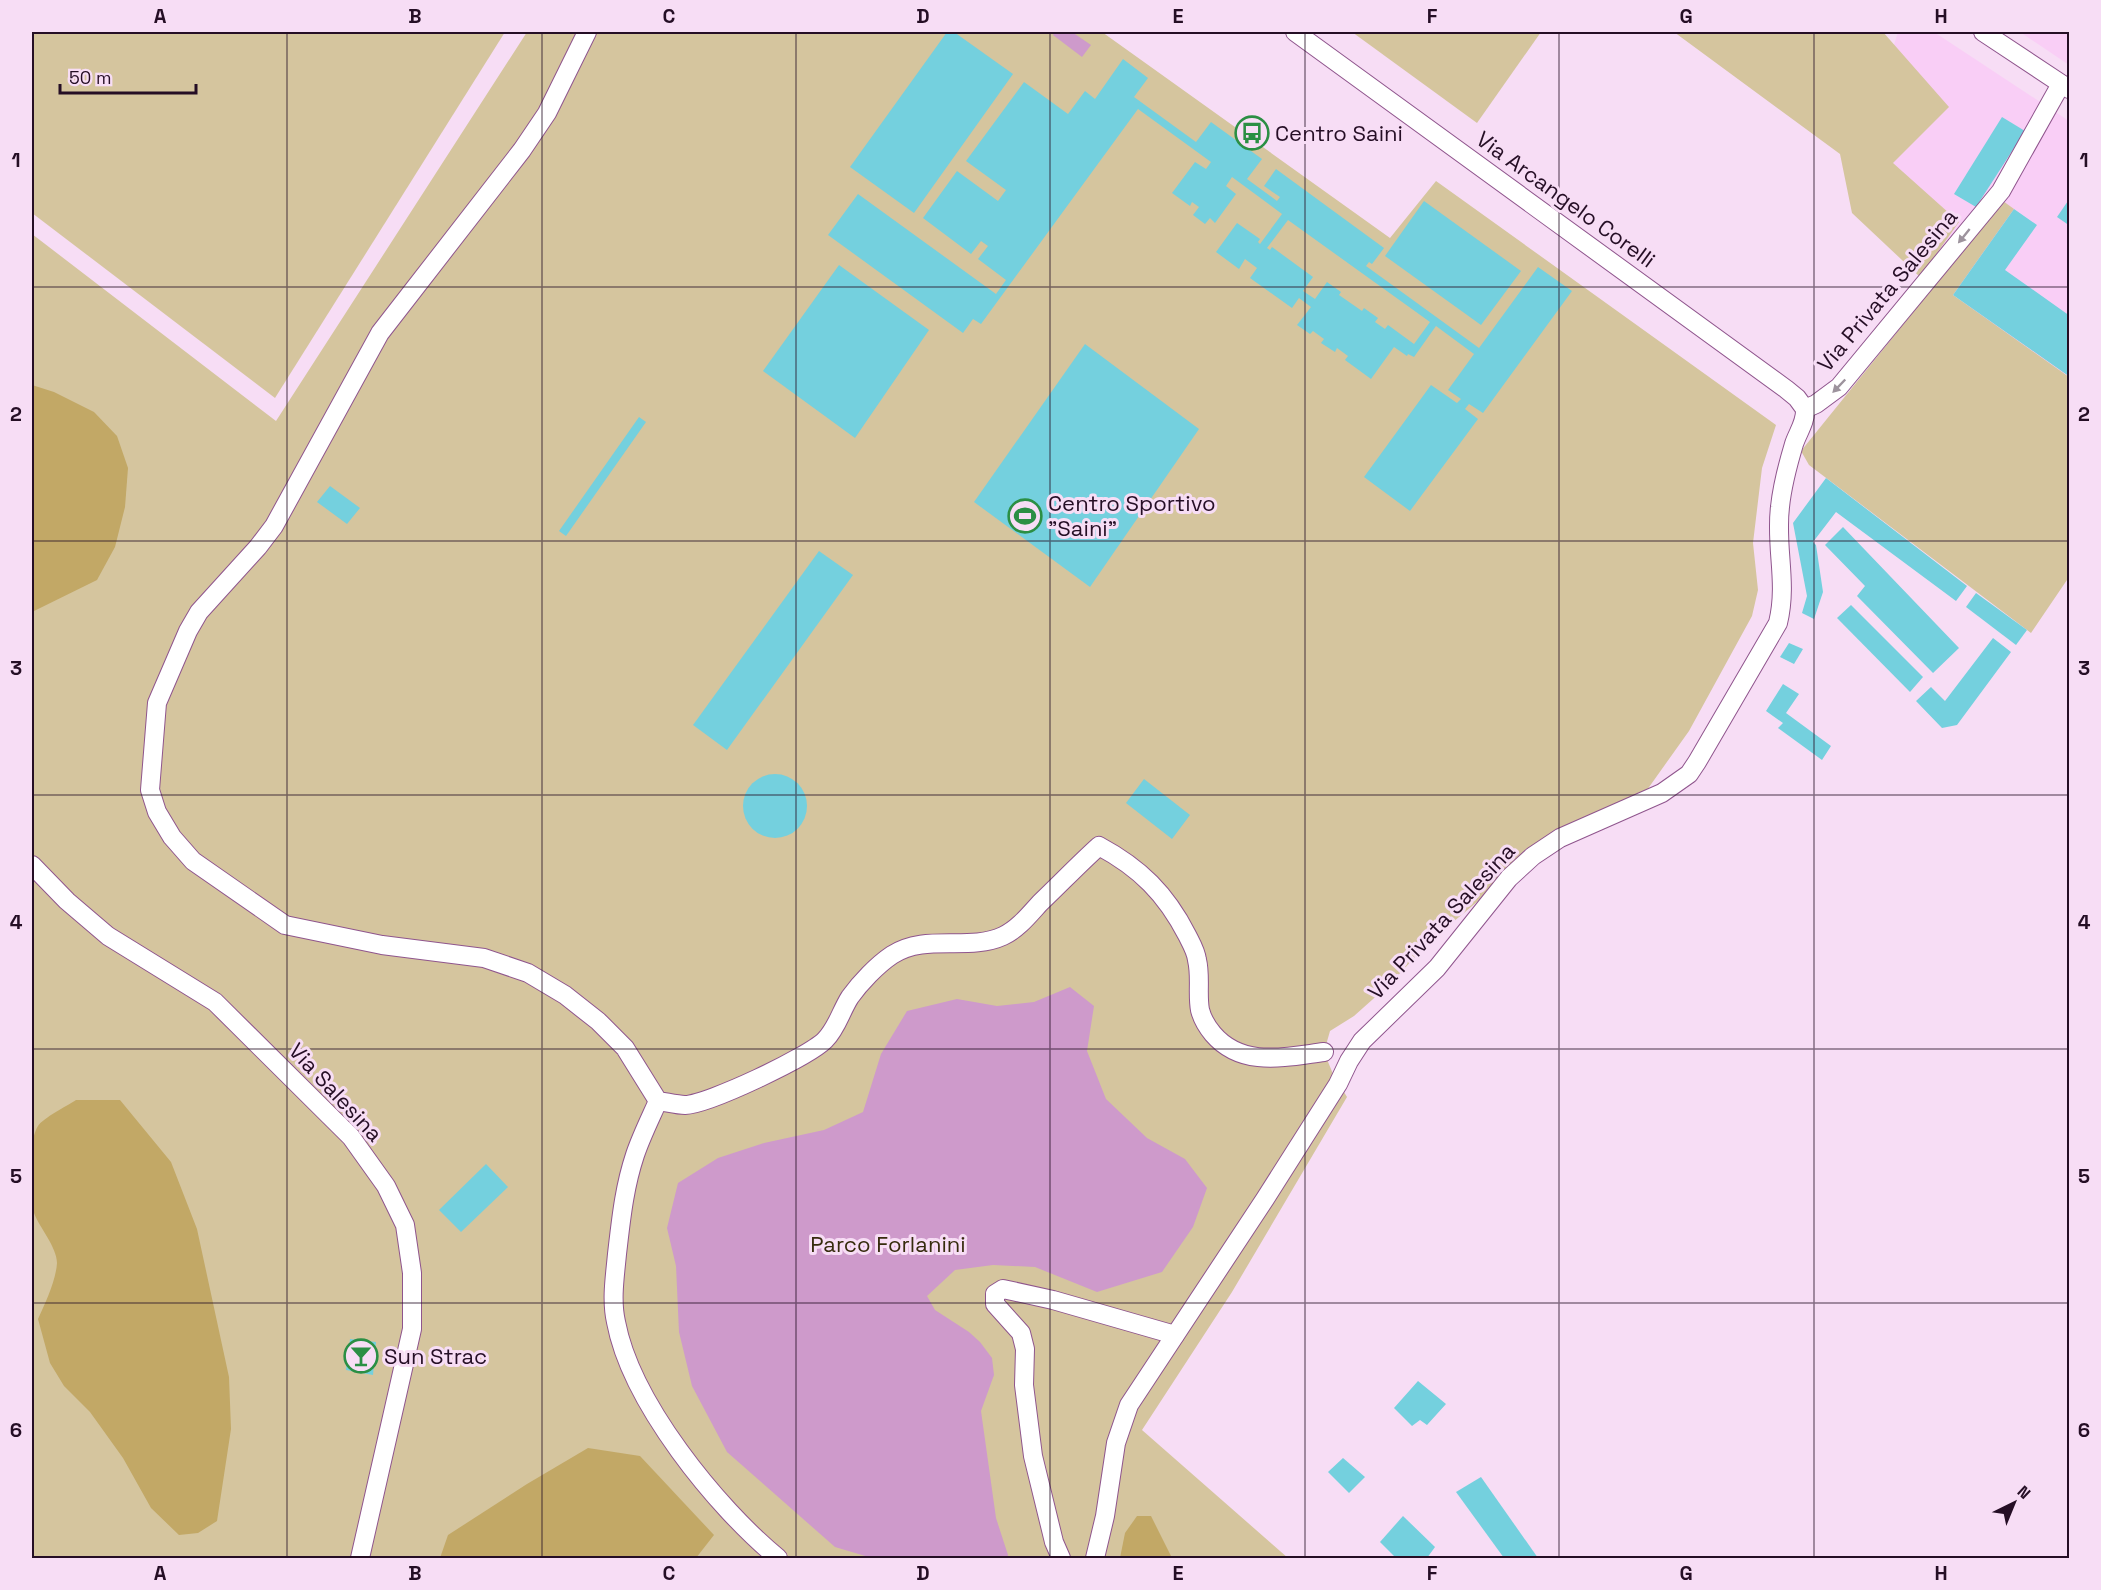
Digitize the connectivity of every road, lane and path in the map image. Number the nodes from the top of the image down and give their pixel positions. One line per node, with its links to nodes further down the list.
1 (587, 32): 8 (street)
2 (1295, 32): 5 (street, Via Arcangelo Corelli)
3 (1983, 32): 4 (street)
4 (2065, 87): 5 (street, Via Privata Salesina, one-way to 5)
5 (1804, 409): 7 (street, Via Privata Salesina)
6 (32, 865): 10 (street, Via Salesina)
7 (1336, 1055): 8 (street); 9 (street, Via Privata Salesina)
8 (658, 1101): 11 (street)
9 (1175, 1335): 12 (street); 13 (street)
10 (360, 1558)
11 (778, 1558)
12 (1061, 1558)
13 (1095, 1558)

